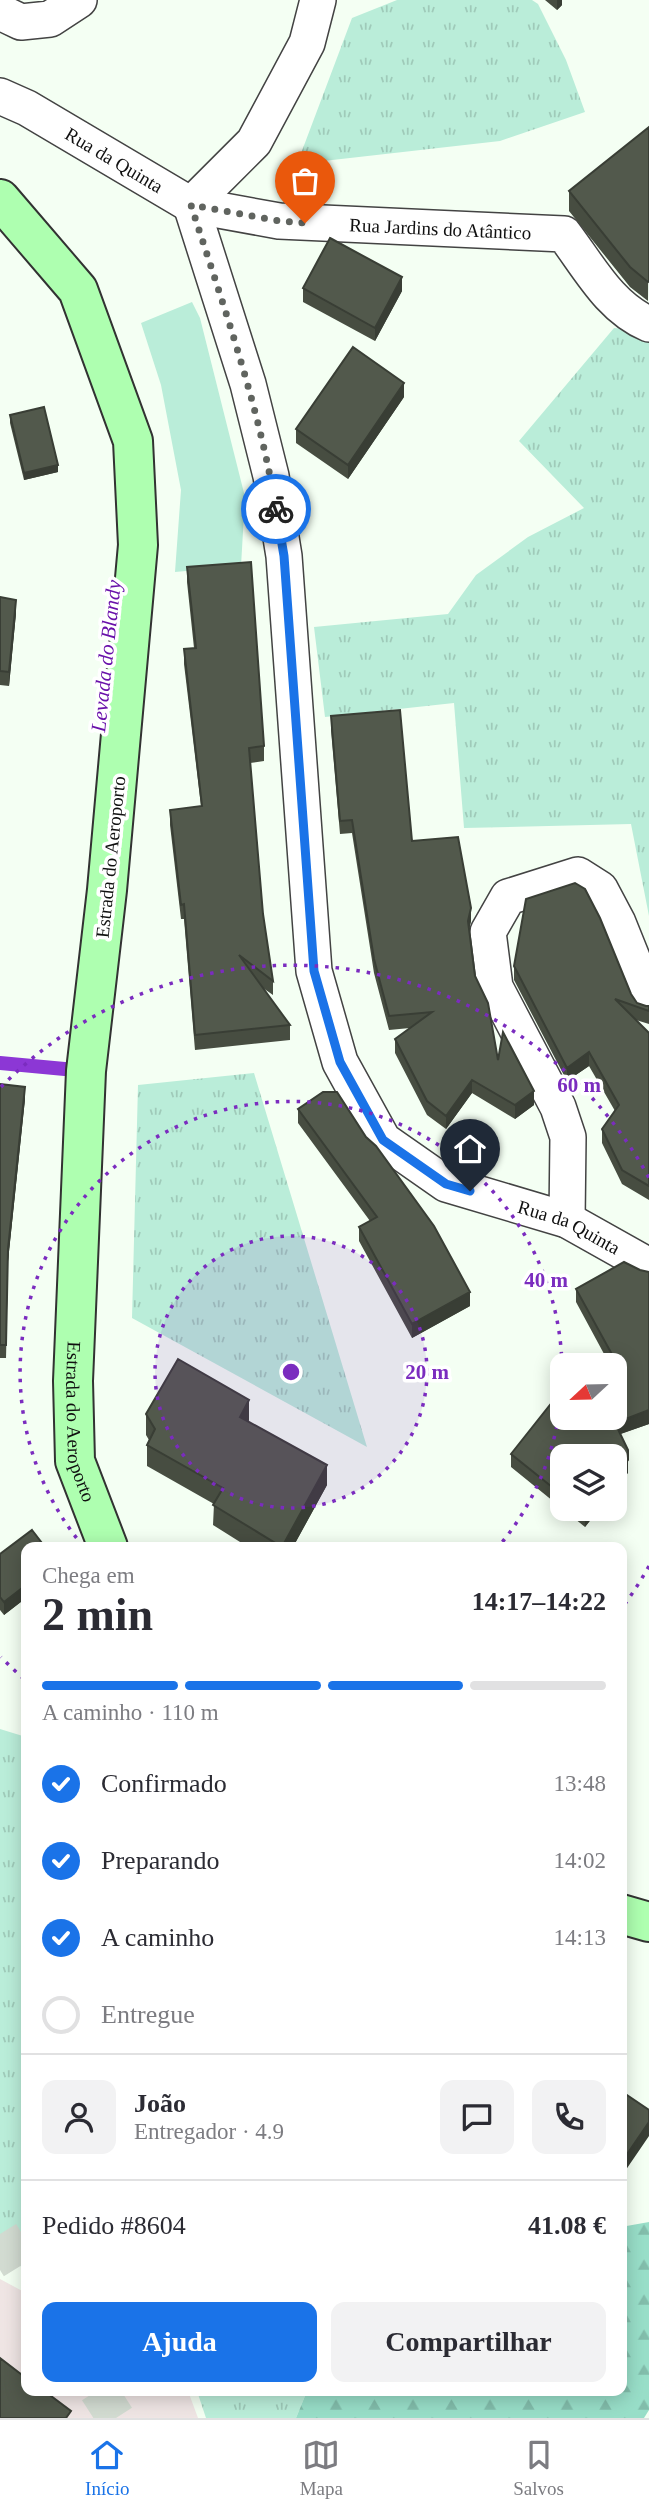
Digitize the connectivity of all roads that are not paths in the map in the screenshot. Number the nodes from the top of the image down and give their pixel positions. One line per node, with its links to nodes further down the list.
1 (79, 0): 3 (street)
2 (317, 0): 6 (street)
3 (0, 12)
4 (0, 96): 6 (street, Rua da Quinta)
5 (0, 199): 11 (main road, Estrada do Aeroporto)
6 (191, 205): 7 (street, Rua Jardins do Atântico); 9 (street, Rua da Quinta)
7 (649, 324)
8 (649, 1000): 9 (street)
9 (567, 1220): 10 (street, Rua da Quinta)
10 (649, 1265)
11 (106, 1542)
12 (627, 1916): 13 (main road)
13 (649, 1922)

